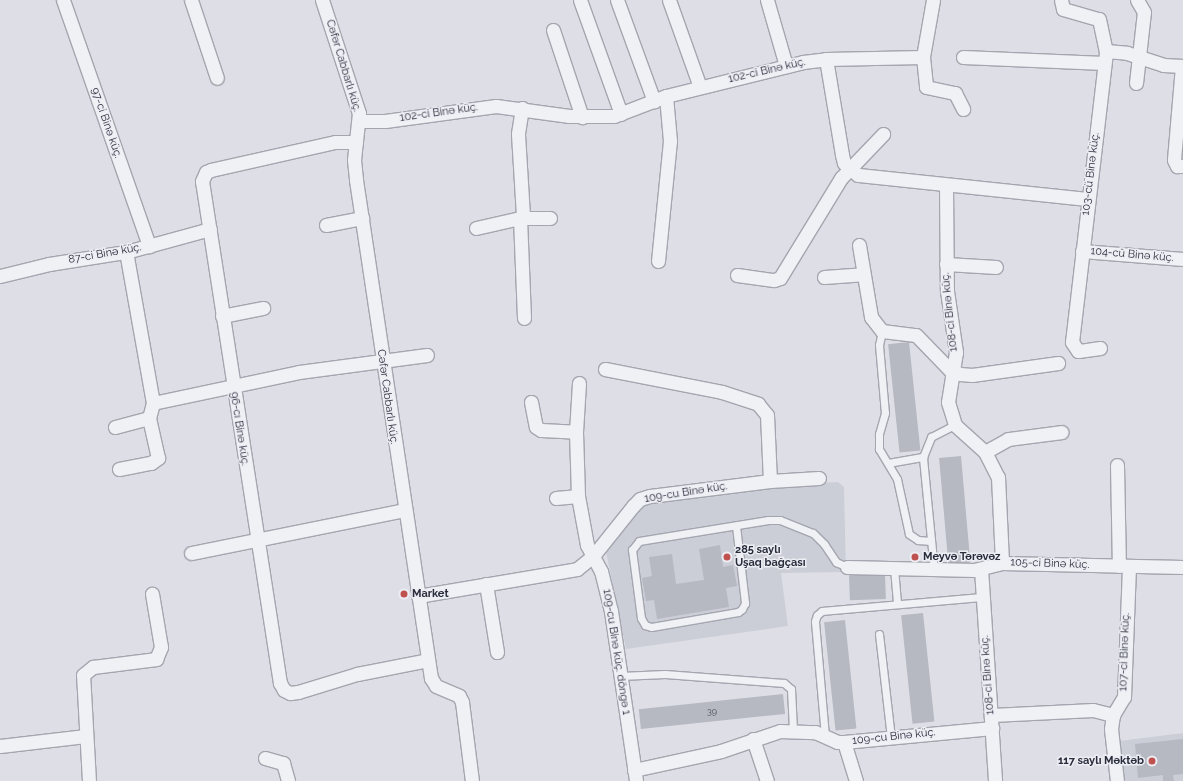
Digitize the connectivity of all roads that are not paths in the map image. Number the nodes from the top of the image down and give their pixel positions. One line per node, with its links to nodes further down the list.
1 (63, 0): 41 (street, 97-ci Binə küç.)
2 (191, 0): 19 (street)
3 (322, 0): 27 (street, Cəfər Cabbarlı küç.)
4 (580, 0): 25 (street)
5 (617, 0): 22 (street)
6 (669, 0): 21 (street)
7 (767, 0): 17 (street)
8 (933, 0): 12 (street)
9 (1061, 0): 14 (street, 103-cü Binə küç.)
10 (1138, 0): 15 (street)
11 (553, 30): 26 (street)
12 (923, 56): 16 (street, 102-ci Binə küç.); 24 (street)
13 (963, 57): 14 (street)
14 (1105, 57): 15 (street); 33 (street, 103-cü Binə küç.)
15 (1139, 58): 18 (street); 20 (street)
16 (826, 59): 17 (street, 102-ci Binə küç.); 31 (street)
17 (786, 66): 21 (street, 102-ci Binə küç.)
18 (1182, 66): 30 (street)
19 (217, 78)
20 (1136, 83)
21 (700, 87): 22 (street, 102-ci Binə küç.)
22 (660, 98): 25 (street, 102-ci Binə küç.); 45 (street)
23 (522, 108): 26 (street, 102-ci Binə küç.); 27 (street, 102-ci Binə küç.); 35 (street)
24 (963, 109)
25 (622, 114): 26 (street, 102-ci Binə küç.)
26 (582, 117)
27 (360, 121): 29 (street, Cəfər Cabbarlı küç.)
28 (884, 134): 31 (street)
29 (356, 142): 34 (street, Cəfər Cabbarlı küç.); 39 (street, 96-cı Binə küç.)
30 (1183, 166)
31 (849, 169): 32 (street); 49 (street)
32 (946, 185): 33 (street); 46 (street, 108-ci Binə küç.)
33 (1088, 199): 42 (street, 103-cü Binə küç.)
34 (362, 218): 37 (street); 58 (street, Cəfər Cabbarlı küç.)
35 (520, 218): 36 (street); 38 (street); 54 (street)
36 (550, 218)
37 (326, 225)
38 (476, 228)
39 (210, 229): 41 (street, 87-ci Binə küç.); 53 (street, 96-cı Binə küç.)
40 (859, 245): 48 (street)
41 (149, 246): 43 (street, 87-ci Binə küç.)
42 (1082, 251): 44 (street, 104-cü Binə küç.); 56 (street, 103-cü Binə küç.)
43 (126, 252): 50 (street, 87-ci Binə küç.); 65 (street)
44 (1183, 259)
45 (658, 261)
46 (946, 264): 47 (street); 61 (street, 108-ci Binə küç.)
47 (996, 267)
48 (863, 274): 51 (street); 55 (street)
49 (737, 275)
50 (0, 276)
51 (824, 277)
52 (263, 308): 53 (street)
53 (222, 316): 63 (street, 96-cı Binə küç.)
54 (524, 318)
55 (882, 331): 61 (street); 73 (lane)
56 (1100, 348)
57 (427, 354): 58 (street)
58 (382, 360): 63 (street); 80 (street, Cəfər Cabbarlı küç.)
59 (1058, 363): 61 (street)
60 (605, 369): 77 (street)
61 (951, 371): 67 (street, 108-ci Binə küç.)
62 (579, 383): 69 (street, 109-cu Binə küç. döngə 1)
63 (232, 385): 65 (street); 82 (street, 96-cı Binə küç.)
64 (531, 402): 69 (street)
65 (153, 403): 66 (street)
66 (149, 418): 68 (street); 75 (street)
67 (955, 426): 71 (street); 72 (lane)
68 (115, 427)
69 (576, 432): 78 (street, 109-cu Binə küç. döngə 1)
70 (1062, 432): 71 (street)
71 (985, 452): 86 (street)
72 (924, 457): 73 (lane); 83 (lane)
73 (888, 463): 83 (lane)
74 (1117, 465): 87 (street, 107-ci Binə küç.)
75 (119, 469)
76 (819, 478): 77 (street, 109-cu Binə küç.)
77 (770, 481): 85 (street, 109-cu Binə küç.)
78 (578, 496): 79 (street); 85 (street, 109-cu Binə küç. döngə 1)
79 (556, 498)
80 (404, 510): 82 (street); 95 (street, Cəfər Cabbarlı küç.)
81 (736, 526): 81 (lane); 88 (lane)
82 (258, 540): 84 (street); 100 (street, 96-cı Binə küç.)
83 (931, 541): 92 (lane)
84 (191, 553)
85 (593, 556): 93 (street, 109-cu Binə küç.); 101 (street, 109-cu Binə küç. döngə 1)
86 (1002, 563): 87 (street, 105-ci Binə küç.); 91 (street, 105-ci Binə küç.)
87 (1124, 566): 89 (street, 105-ci Binə küç.); 102 (street, 107-ci Binə küç.)
88 (847, 567): 90 (street, 105-ci Binə küç.)
89 (1183, 567)
90 (894, 568): 92 (street, 105-ci Binə küç.); 97 (lane)
91 (981, 568): 92 (street, 105-ci Binə küç.); 96 (street, 108-ci Binə küç.)
92 (934, 570)
93 (486, 584): 95 (street, 109-cu Binə küç.); 99 (street)
94 (152, 594): 105 (street)
95 (418, 596): 100 (street, Cəfər Cabbarlı küç.)
96 (982, 597): 97 (lane); 103 (street, 108-ci Binə küç.)
97 (897, 604): 106 (lane)
98 (879, 634): 107 (lane)
99 (497, 652)
100 (428, 660): 115 (street, Cəfər Cabbarlı küç.)
101 (620, 676): 104 (lane); 112 (street, 109-cu Binə küç. döngə 1)
102 (1113, 715): 103 (street, 109-cu Binə küç.); 119 (street, 107-ci Binə küç.)
103 (992, 722): 107 (street, 109-cu Binə küç.); 118 (street, 108-ci Binə küç.)
104 (794, 730): 106 (street, 109-cu Binə küç.); 108 (street, 109-cu Binə küç.)
105 (85, 736): 110 (street); 113 (street)
106 (825, 736): 109 (street, 109-cu Binə küç.)
107 (891, 737): 109 (street, 109-cu Binə küç.)
108 (753, 739): 112 (street, 109-cu Binə küç.); 116 (street)
109 (844, 742): 117 (street)
110 (0, 746)
111 (265, 758): 114 (street)
112 (635, 776)
113 (90, 781)
114 (288, 781)
115 (472, 781)
116 (767, 781)
117 (856, 781)
118 (996, 781)
119 (1117, 781)

